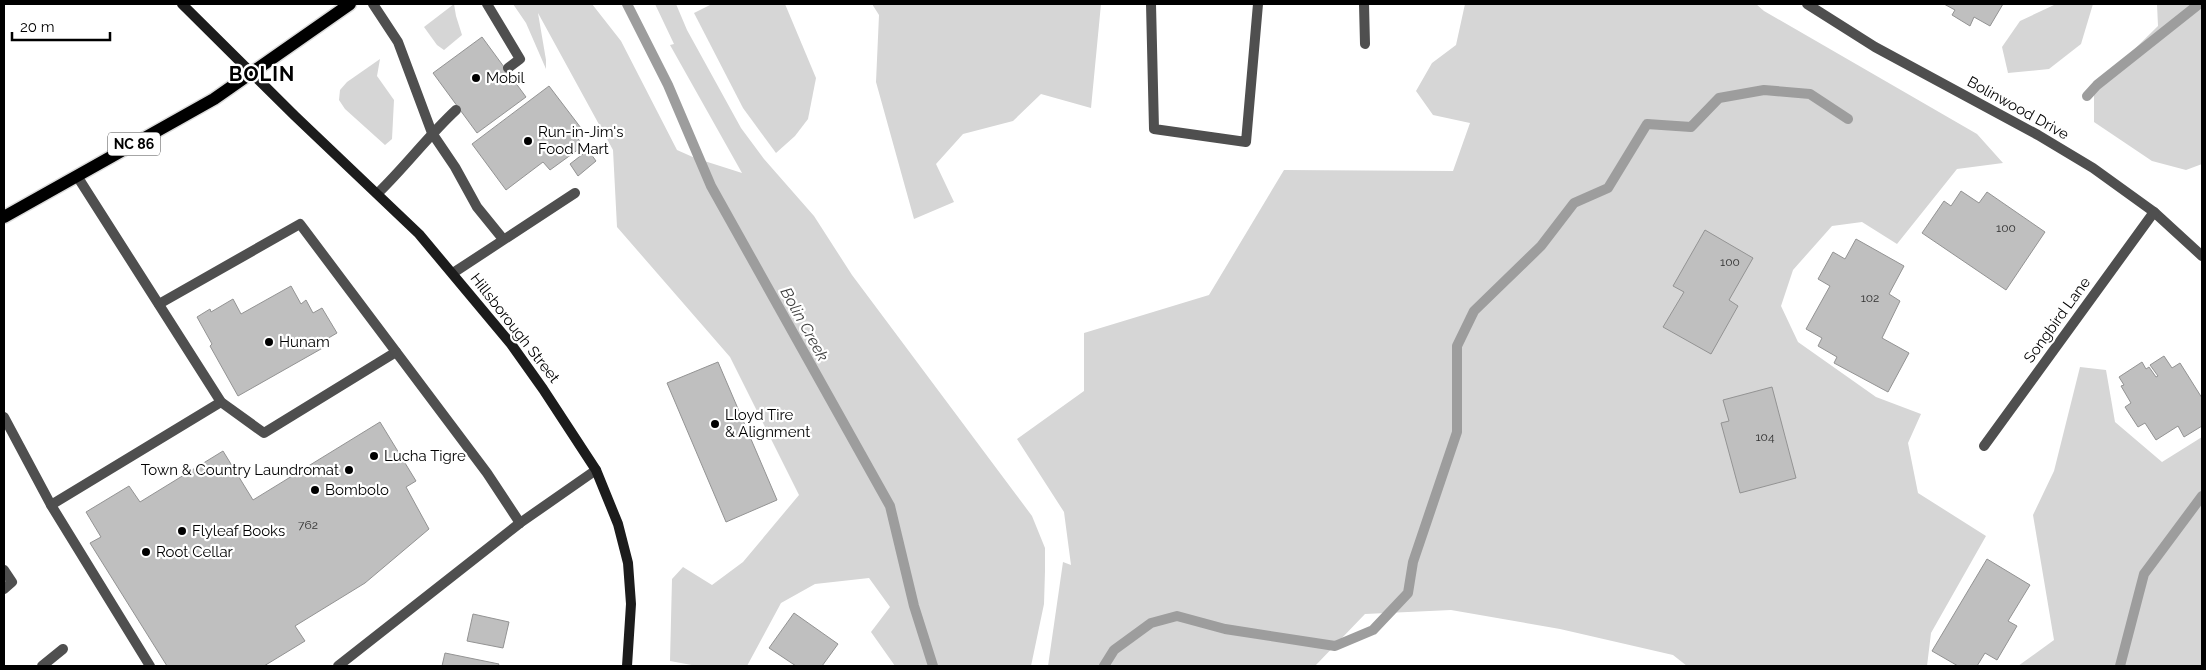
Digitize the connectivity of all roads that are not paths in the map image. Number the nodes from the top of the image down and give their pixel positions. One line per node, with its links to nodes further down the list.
1 (182, 4): 11 (street, Hillsborough Street)
2 (350, 4): 11 (main road, NC 86)
3 (373, 4): 13 (street)
4 (487, 4): 10 (street)
5 (1151, 4): 6 (street)
6 (1258, 4)
7 (1364, 4): 9 (street)
8 (1807, 4): 17 (street, Bolinwood Drive)
9 (1365, 44)
10 (508, 68)
11 (252, 73): 14 (main road, NC 86); 15 (street, Hillsborough Street)
12 (456, 110): 13 (street)
13 (432, 133): 15 (street); 19 (street)
14 (78, 176): 18 (main road, NC 86); 22 (street)
15 (378, 193): 21 (street, Hillsborough Street)
16 (574, 193): 19 (street)
17 (2154, 212): 20 (street, Bolinwood Drive); 26 (street, Songbird Lane)
18 (4, 216)
19 (503, 239): 21 (street)
20 (2202, 256)
21 (453, 273): 27 (street, Hillsborough Street)
22 (159, 304): 23 (street); 24 (street)
23 (396, 352): 24 (street); 29 (street)
24 (222, 402): 28 (street)
25 (4, 417): 28 (street)
26 (1984, 446)
27 (596, 470): 29 (street); 36 (street, Hillsborough Street)
28 (51, 505): 34 (street)
29 (520, 523): 35 (street)
30 (4, 570): 31 (street)
31 (4, 589)
32 (63, 649): 33 (street)
33 (42, 666)
34 (150, 666)
35 (338, 666)
36 (627, 666)

